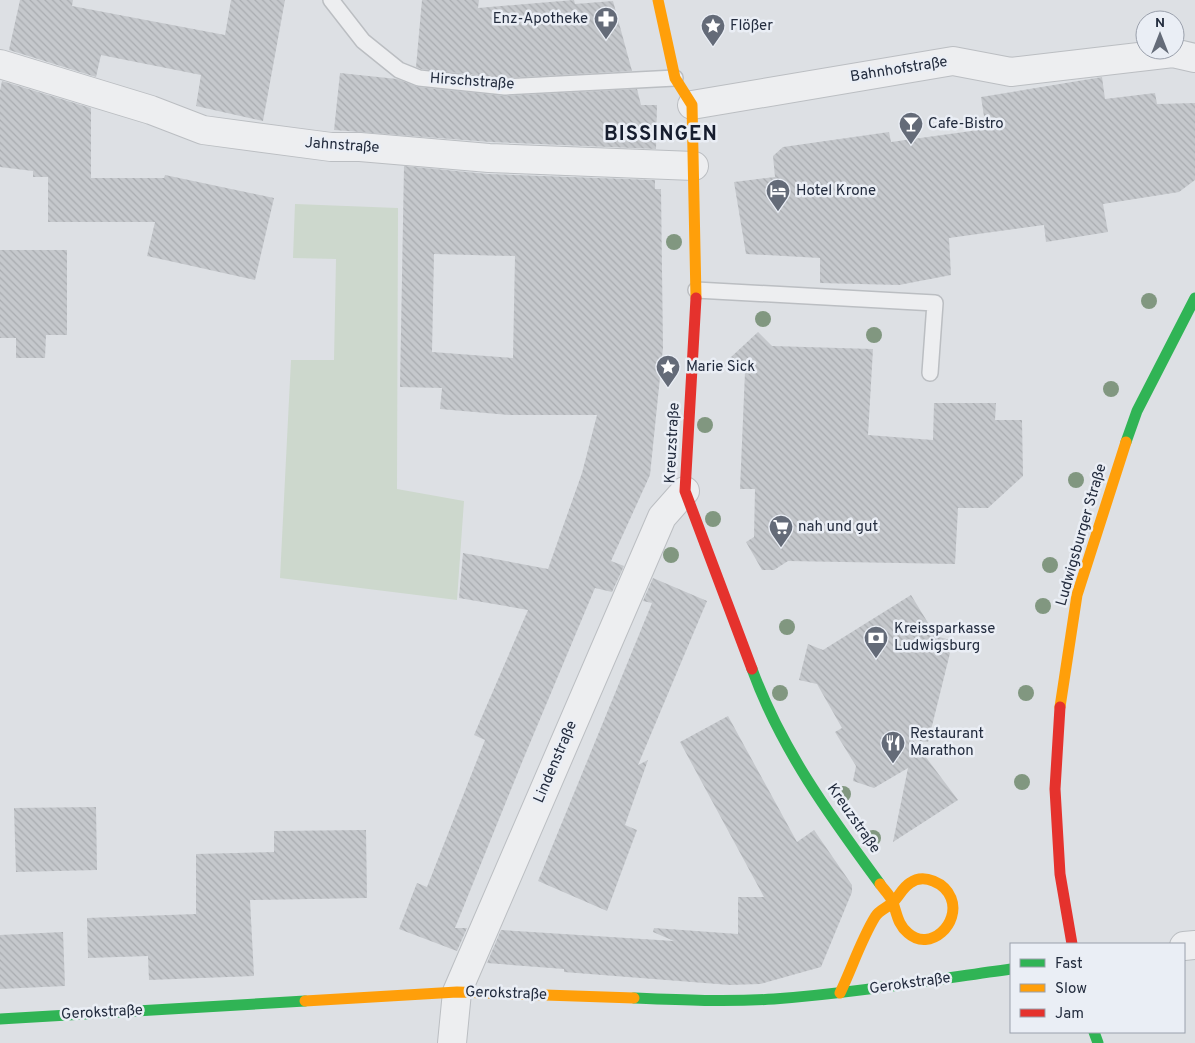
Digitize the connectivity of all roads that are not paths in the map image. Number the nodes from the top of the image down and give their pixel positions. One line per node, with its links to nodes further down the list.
1 (331, 0): 5 (lane, Hirschstraße)
2 (658, 0): 5 (street)
3 (1195, 58): 6 (street, Bahnhofstraße)
4 (0, 64): 7 (street, Jahnstraße)
5 (675, 78): 6 (street)
6 (692, 105): 7 (street, Kreuzstraße)
7 (694, 166): 8 (street, Kreuzstraße)
8 (696, 290): 10 (lane); 11 (street, Kreuzstraße)
9 (1195, 298): 13 (street, Ludwigsburger Straße)
10 (930, 373)
11 (686, 490): 12 (street, Kreuzstraße); 15 (street, Lindenstraße)
12 (893, 902): 12 (street, Kreuzstraße); 16 (street, Kreuzstraße)
13 (1072, 943)
14 (1010, 969): 16 (street, Gerokstraße)
15 (457, 992): 16 (street, Gerokstraße); 17 (street, Gerokstraße); 18 (street, Lindenstraße)
16 (840, 993)
17 (0, 1019)
18 (452, 1043)

